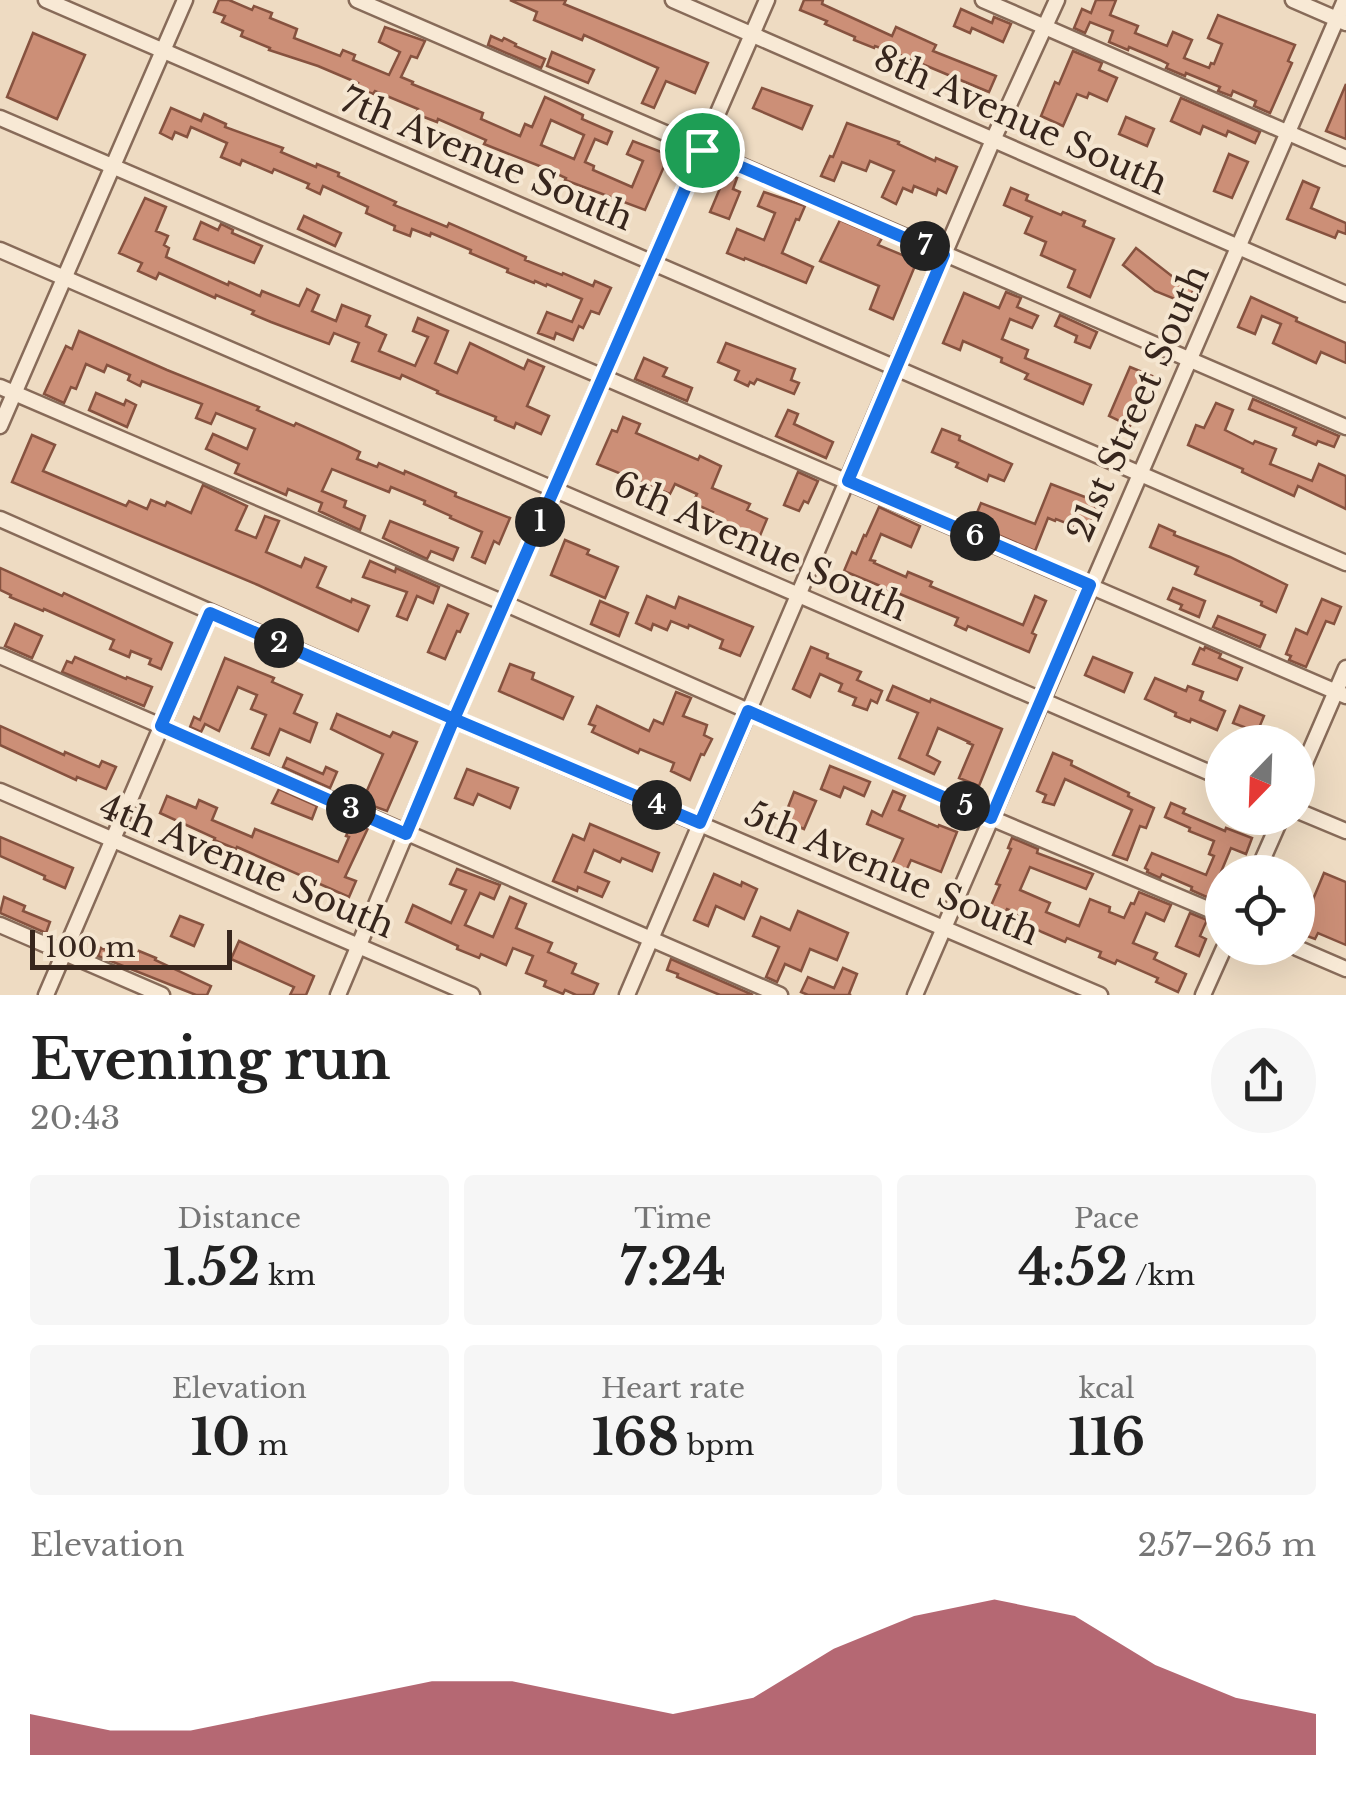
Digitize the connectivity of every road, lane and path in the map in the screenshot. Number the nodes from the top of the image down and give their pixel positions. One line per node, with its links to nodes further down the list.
1 (46, 0): 13 (street, 7th Avenue South)
2 (185, 0): 13 (street)
3 (358, 0): 17 (street)
4 (673, 0): 12 (street, 8th Avenue South)
5 (768, 0): 12 (street)
6 (983, 0): 11 (street)
7 (1056, 0): 11 (street)
8 (1293, 0): 10 (street)
9 (1345, 0): 10 (street, 21st Street South)
10 (1341, 21): 15 (street, 21st Street South)
11 (1044, 27): 15 (street); 16 (street)
12 (753, 34): 16 (street, 8th Avenue South); 17 (street)
13 (163, 52): 19 (street); 23 (street, 7th Avenue South)
14 (0, 118): 19 (street)
15 (1287, 132): 18 (street); 20 (street, 21st Street South)
16 (993, 140): 20 (street, 8th Avenue South); 22 (street)
17 (702, 150): 22 (street); 23 (street)
18 (1346, 158)
19 (114, 166): 24 (street); 28 (street)
20 (1238, 248): 25 (street, 8th Avenue South); 26 (street, 21st Street South)
21 (0, 250): 24 (street, 6th Avenue South)
22 (944, 255): 26 (street); 27 (street)
23 (652, 262): 27 (street, 7th Avenue South); 28 (street)
24 (64, 278): 29 (street); 34 (street, 6th Avenue South)
25 (1346, 294)
26 (1190, 359): 31 (street); 32 (street, 21st Street South)
27 (896, 369): 32 (street, 7th Avenue South); 33 (street)
28 (603, 376): 33 (street); 34 (street)
29 (7, 390): 30 (street); 39 (street)
30 (0, 426)
31 (1346, 427)
32 (1141, 474): 36 (street, 7th Avenue South); 37 (street, 21st Street South)
33 (848, 481): 37 (street); 38 (street)
34 (554, 488): 38 (street, 6th Avenue South); 39 (street)
35 (0, 519): 40 (street, 5th Avenue South)
36 (1346, 563)
37 (1090, 585): 43 (street); 44 (street, 21st Street South)
38 (798, 595): 44 (street, 6th Avenue South); 45 (street)
39 (504, 603): 45 (street); 46 (street)
40 (210, 613): 46 (street, 5th Avenue South); 47 (street)
41 (0, 656): 47 (street)
42 (1346, 668): 43 (street)
43 (1341, 694): 48 (street)
44 (1041, 701): 49 (street, 6th Avenue South); 51 (street, 21st Street South)
45 (748, 711): 51 (street); 53 (street)
46 (454, 719): 53 (street, 5th Avenue South); 55 (street)
47 (161, 726): 55 (street); 56 (street)
48 (1315, 745)
49 (1205, 771)
50 (0, 790): 56 (street, 4th Avenue South)
51 (991, 818): 57 (street); 59 (street, 21st Street South)
52 (1315, 818): 54 (street)
53 (700, 823): 59 (street, 5th Avenue South); 60 (street)
54 (1346, 832)
55 (406, 834): 60 (street); 61 (street)
56 (112, 841): 61 (street, 4th Avenue South); 62 (street)
57 (1205, 908)
58 (0, 925): 62 (street)
59 (943, 928): 72 (street, 21st Street South); 73 (street, 5th Avenue South)
60 (651, 940): 70 (street); 71 (street)
61 (360, 946): 68 (street); 69 (street, 4th Avenue South)
62 (64, 952): 66 (street); 67 (street)
63 (1315, 956): 65 (street)
64 (1216, 965): 74 (street)
65 (1346, 969)
66 (46, 995)
67 (162, 995)
68 (338, 995)
69 (472, 995)
70 (628, 995)
71 (780, 995)
72 (915, 995)
73 (1100, 995)
74 (1203, 995)

